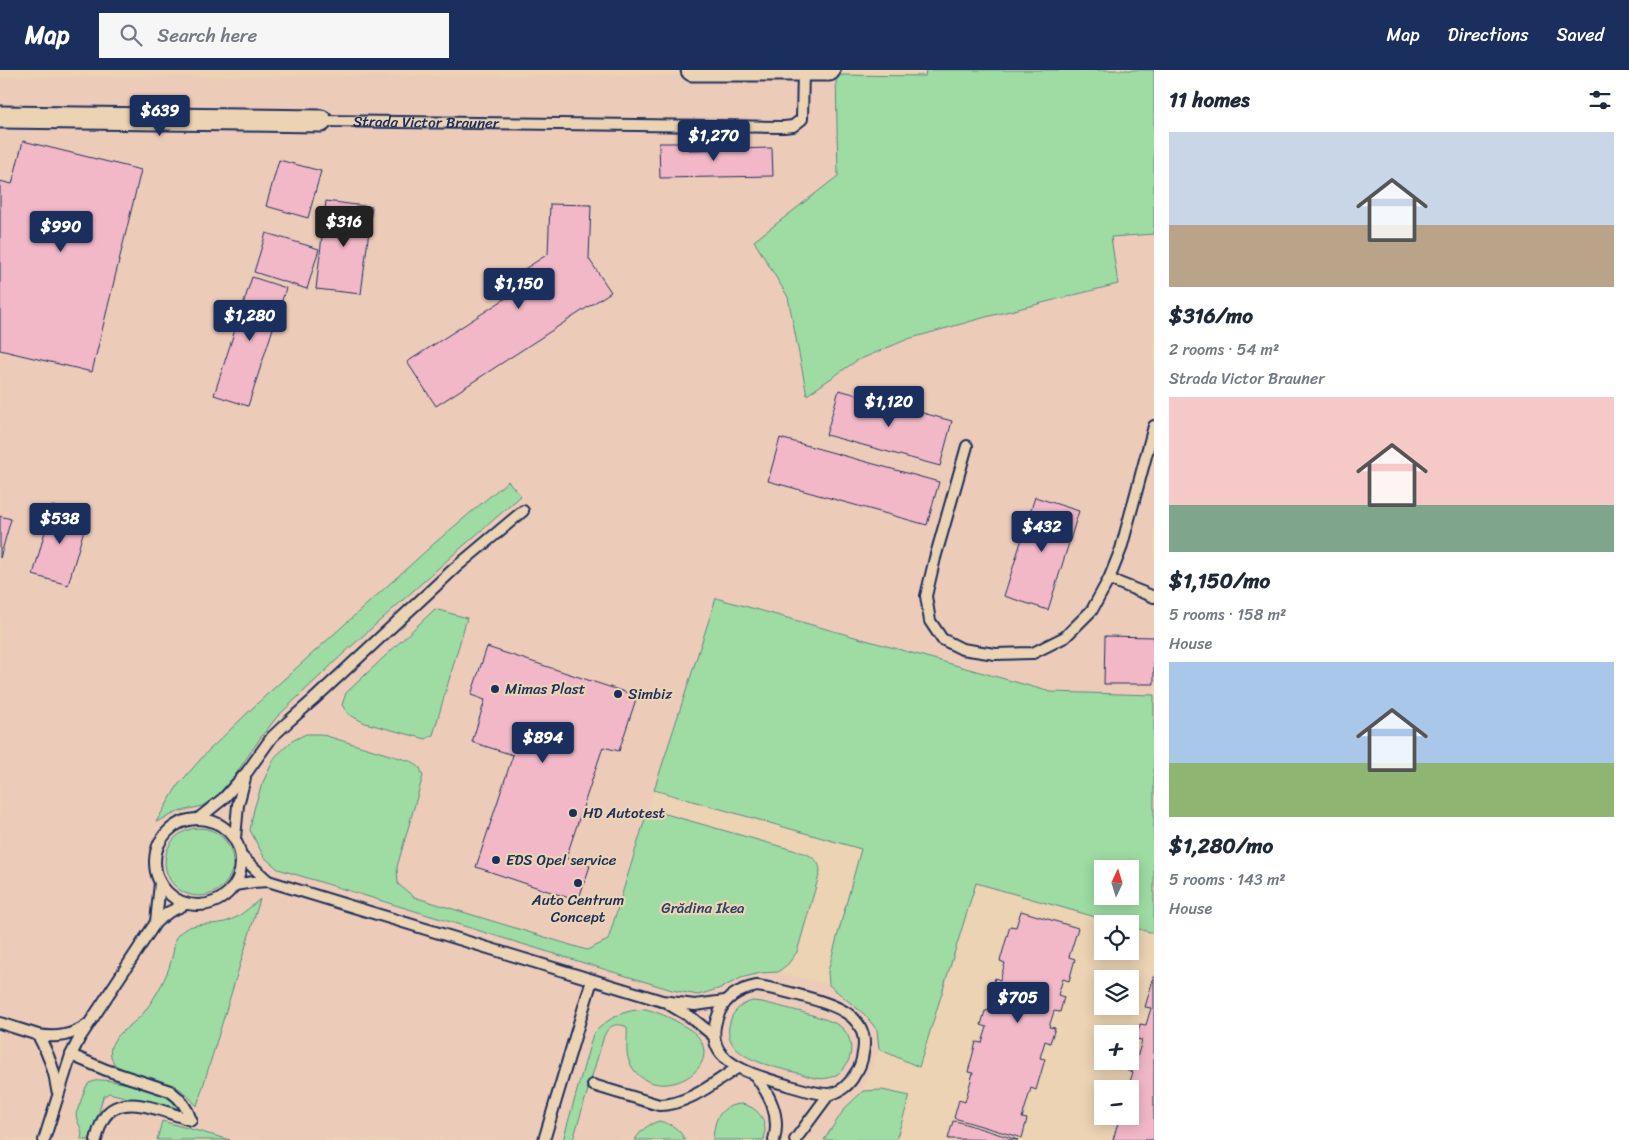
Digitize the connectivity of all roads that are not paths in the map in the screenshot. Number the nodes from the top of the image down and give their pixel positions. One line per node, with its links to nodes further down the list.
1 (692, 70): 2 (street)
2 (802, 70): 3 (street); 5 (lane, Strada Victor Brauner)
3 (830, 70)
4 (0, 117): 5 (street, Strada Victor Brauner)
5 (321, 121)
6 (1154, 426): 9 (lane)
7 (967, 446): 9 (lane)
8 (524, 511): 11 (lane)
9 (1109, 579): 10 (lane)
10 (1154, 597)
11 (247, 772): 12 (lane); 13 (lane)
12 (198, 818): 13 (lane); 16 (lane)
13 (235, 838): 14 (lane)
14 (242, 857): 15 (lane); 17 (lane)
15 (268, 881): 17 (lane); 20 (lane)
16 (160, 883): 18 (lane); 19 (lane)
17 (235, 885): 18 (lane)
18 (186, 904): 19 (lane)
19 (156, 922): 23 (lane)
20 (592, 980): 21 (lane); 35 (lane)
21 (662, 1001): 22 (lane); 26 (lane)
22 (725, 1001): 26 (lane); 32 (lane)
23 (92, 1021): 25 (lane); 27 (lane)
24 (0, 1023): 25 (lane)
25 (38, 1035): 31 (lane)
26 (714, 1036): 28 (lane)
27 (71, 1055): 31 (lane); 34 (lane)
28 (737, 1068): 29 (lane); 30 (lane)
29 (755, 1075): 32 (lane); 36 (lane)
30 (593, 1085)
31 (58, 1094): 33 (lane)
32 (829, 1094): 37 (lane)
33 (44, 1140)
34 (96, 1140)
35 (544, 1140)
36 (774, 1140)
37 (795, 1140)

